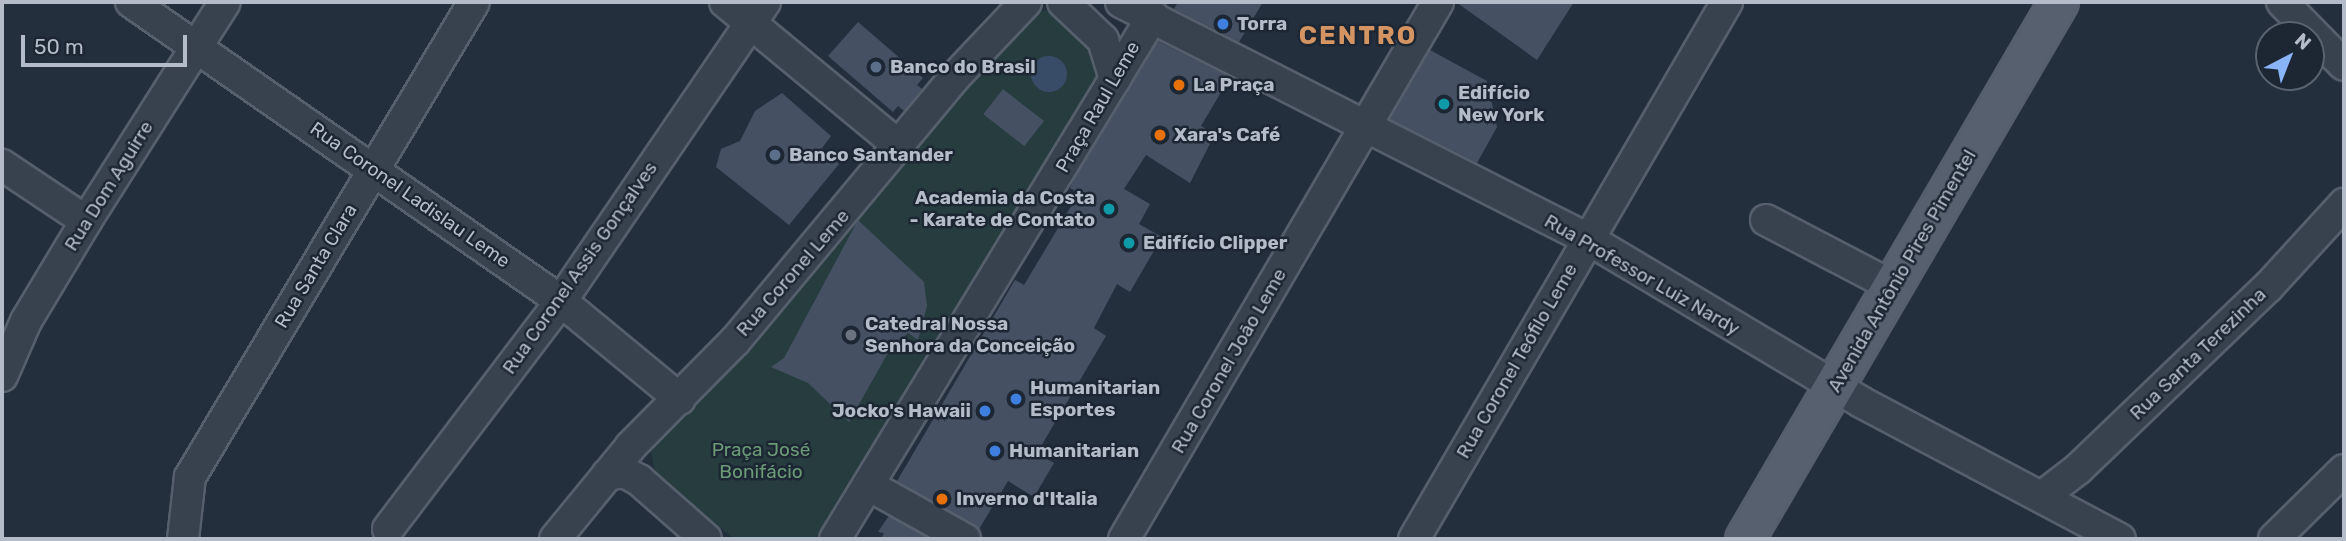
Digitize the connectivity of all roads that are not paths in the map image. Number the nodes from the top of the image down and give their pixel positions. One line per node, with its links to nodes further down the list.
1 (131, 2): 14 (street, Rua Coronel Ladislau Leme)
2 (225, 2): 14 (street, Rua Dom Aguirre)
3 (474, 2): 20 (street, Rua Santa Clara)
4 (725, 2): 12 (street)
5 (1026, 2): 18 (street, Rua Coronel Leme)
6 (1121, 2): 13 (street, Rua Professor Luiz Nardy)
7 (1438, 2): 17 (street, Rua Coronel João Leme)
8 (1727, 2): 24 (street, Rua Coronel Teófilo Leme)
9 (2059, 2): 25 (main road, Avenida Antônio Pires Pimentel)
10 (2282, 2): 15 (street)
11 (1070, 4): 16 (street)
12 (758, 12): 18 (street); 26 (street, Rua Coronel Assis Gonçalves)
13 (1153, 16): 16 (street, Praça Raul Leme); 17 (street, Rua Professor Luiz Nardy)
14 (197, 47): 20 (street, Rua Coronel Ladislau Leme); 23 (street, Rua Dom Aguirre)
15 (2344, 65)
16 (1115, 79): 34 (street, Praça Raul Leme)
17 (1364, 130): 24 (street, Rua Professor Luiz Nardy); 43 (street, Rua Coronel João Leme)
18 (899, 146): 29 (street, Rua Coronel Leme)
19 (2, 165): 23 (street)
20 (374, 169): 26 (street, Rua Coronel Ladislau Leme); 38 (street, Rua Santa Clara)
21 (2344, 204): 35 (street, Rua Santa Terezinha)
22 (1766, 220): 25 (street)
23 (86, 221): 27 (street, Rua Dom Aguirre)
24 (1588, 239): 28 (street, Rua Professor Luiz Nardy); 44 (street, Rua Coronel Teófilo Leme)
25 (1892, 286): 28 (main road, Avenida Antônio Pires Pimentel)
26 (561, 301): 29 (street, Rua Coronel Ladislau Leme); 37 (street, Rua Coronel Assis Gonçalves)
27 (2, 376)
28 (1836, 388): 35 (street, Rua Professor Luiz Nardy); 45 (main road, Avenida Antônio Pires Pimentel)
29 (680, 399): 30 (street, Rua Coronel Leme)
30 (631, 446): 32 (street, Rua Coronel Leme); 33 (street)
31 (2344, 470): 36 (street)
32 (607, 475): 33 (street); 39 (street, Rua Coronel Leme)
33 (639, 480): 40 (street)
34 (870, 486): 41 (street); 42 (street)
35 (2043, 496): 46 (street, Rua Professor Luiz Nardy)
36 (2301, 525): 47 (street)
37 (388, 529)
38 (183, 539)
39 (555, 539)
40 (706, 539)
41 (835, 539)
42 (965, 539)
43 (1124, 539)
44 (1414, 539)
45 (1745, 539)
46 (2120, 539)
47 (2274, 539)

